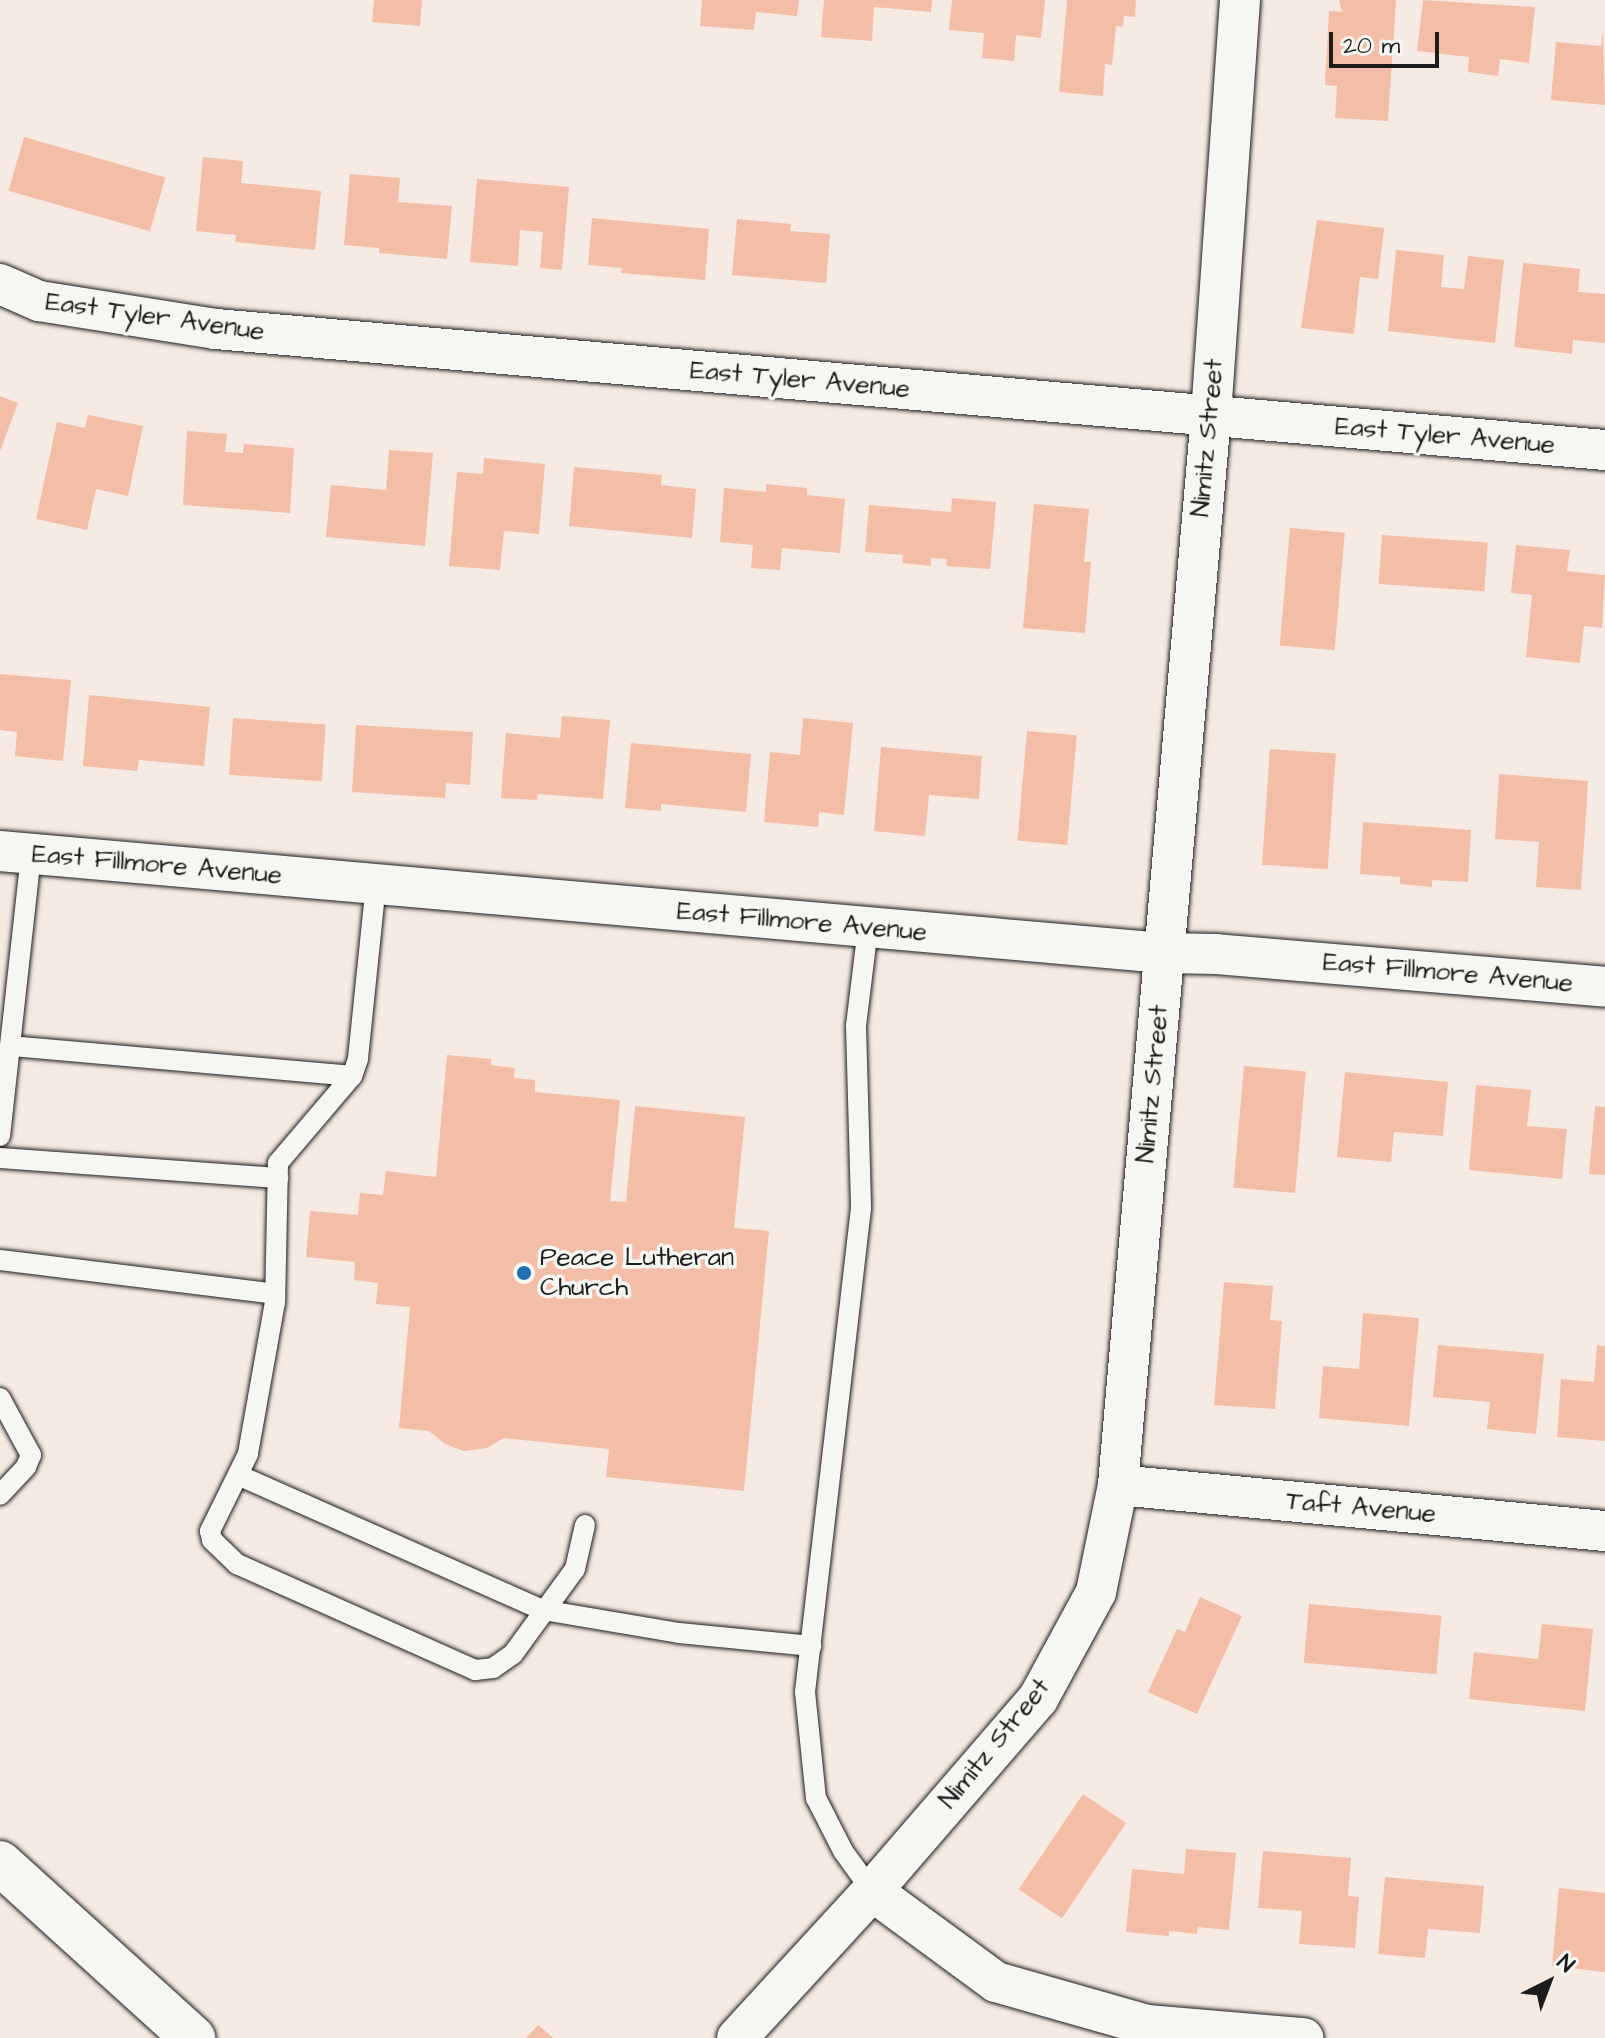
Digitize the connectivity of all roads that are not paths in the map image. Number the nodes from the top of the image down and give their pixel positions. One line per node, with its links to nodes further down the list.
1 (1240, 0): 3 (street, Nimitz Street)
2 (0, 284): 3 (street, East Tyler Avenue)
3 (1211, 415): 4 (street, East Tyler Avenue); 8 (street, Nimitz Street)
4 (1605, 450)
5 (16, 853): 6 (street, East Fillmore Avenue); 10 (lane)
6 (376, 884): 7 (street, East Fillmore Avenue); 11 (lane)
7 (868, 928): 8 (street, East Fillmore Avenue); 24 (lane)
8 (1164, 953): 9 (street, East Fillmore Avenue); 19 (street, Nimitz Street)
9 (1605, 987)
10 (11, 1046): 11 (lane); 12 (lane)
11 (352, 1076): 14 (lane)
12 (0, 1136)
13 (0, 1158): 14 (lane)
14 (278, 1178): 16 (lane)
15 (0, 1260): 16 (lane)
16 (275, 1294): 18 (lane)
17 (0, 1398): 20 (lane)
18 (238, 1475): 23 (lane); 23 (lane)
19 (1118, 1485): 22 (street, Taft Avenue); 26 (street, Nimitz Street)
20 (0, 1495)
21 (585, 1525): 23 (lane)
22 (1605, 1531)
23 (543, 1610): 24 (lane)
24 (811, 1646): 26 (lane)
25 (0, 1863): 27 (street)
26 (872, 1891): 28 (street, Nimitz Street); 29 (street)
27 (193, 2038)
28 (737, 2038)
29 (1303, 2038)

